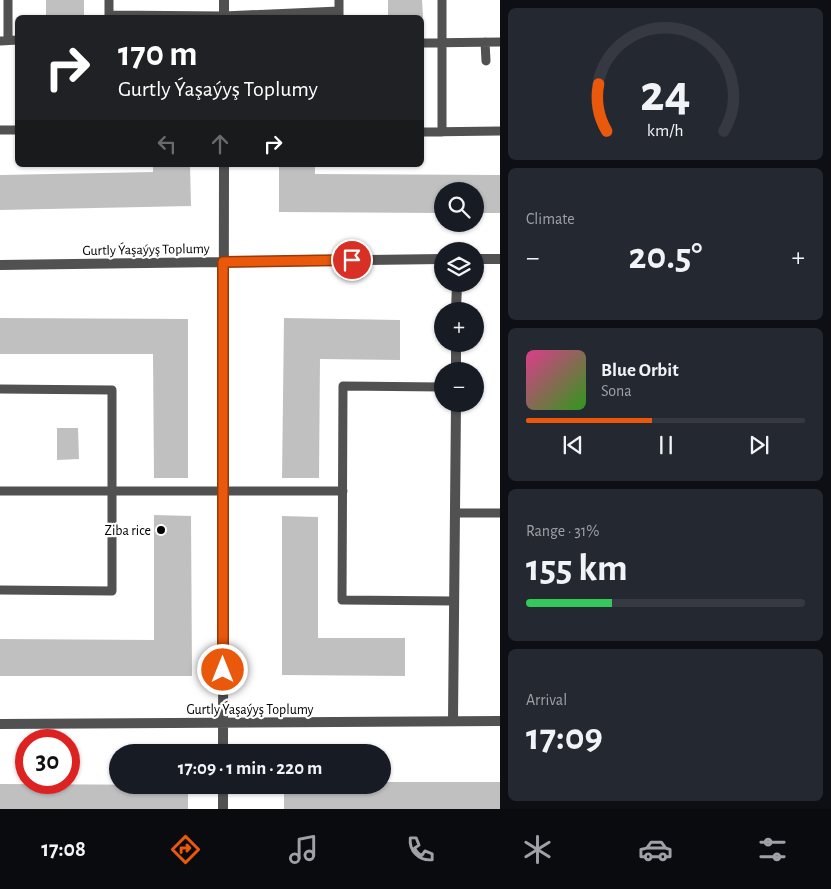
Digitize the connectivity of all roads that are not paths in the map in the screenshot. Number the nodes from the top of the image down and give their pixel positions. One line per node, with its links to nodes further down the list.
1 (8, 0): 10 (lane)
2 (109, 0): 7 (lane)
3 (224, 0): 8 (street)
4 (339, 0): 6 (lane)
5 (442, 0): 13 (lane)
6 (339, 14): 9 (lane)
7 (109, 15)
8 (224, 15)
9 (301, 15)
10 (9, 40)
11 (485, 42): 12 (lane); 13 (lane); 15 (lane)
12 (500, 42)
13 (442, 43): 14 (lane); 20 (lane)
14 (424, 44)
15 (486, 61)
16 (0, 130): 17 (lane)
17 (15, 130)
18 (500, 131): 20 (lane)
19 (424, 132): 20 (lane)
20 (442, 132)
21 (224, 167): 25 (street)
22 (484, 259): 23 (street)
23 (500, 259)
24 (434, 260): 25 (street, Gurtly Ýaşaýyş Toplumy)
25 (223, 262): 26 (street, Gurtly Ýaşaýyş Toplumy); 33 (street)
26 (0, 265)
27 (434, 387): 30 (lane)
28 (0, 389): 32 (lane)
29 (456, 412): 34 (street)
30 (343, 490): 33 (lane); 37 (lane)
31 (0, 491): 32 (lane)
32 (112, 491): 33 (lane); 36 (lane)
33 (224, 491): 40 (street)
34 (455, 513): 35 (lane); 37 (street)
35 (500, 513)
36 (0, 590)
37 (454, 601): 38 (street)
38 (453, 721): 39 (street, Gurtly Ýaşaýyş Toplumy); 40 (street, Gurtly Ýaşaýyş Toplumy)
39 (500, 721)
40 (223, 723): 41 (street, Gurtly Ýaşaýyş Toplumy); 42 (street)
41 (0, 724)
42 (223, 744)
43 (223, 794): 44 (street)
44 (223, 809)

